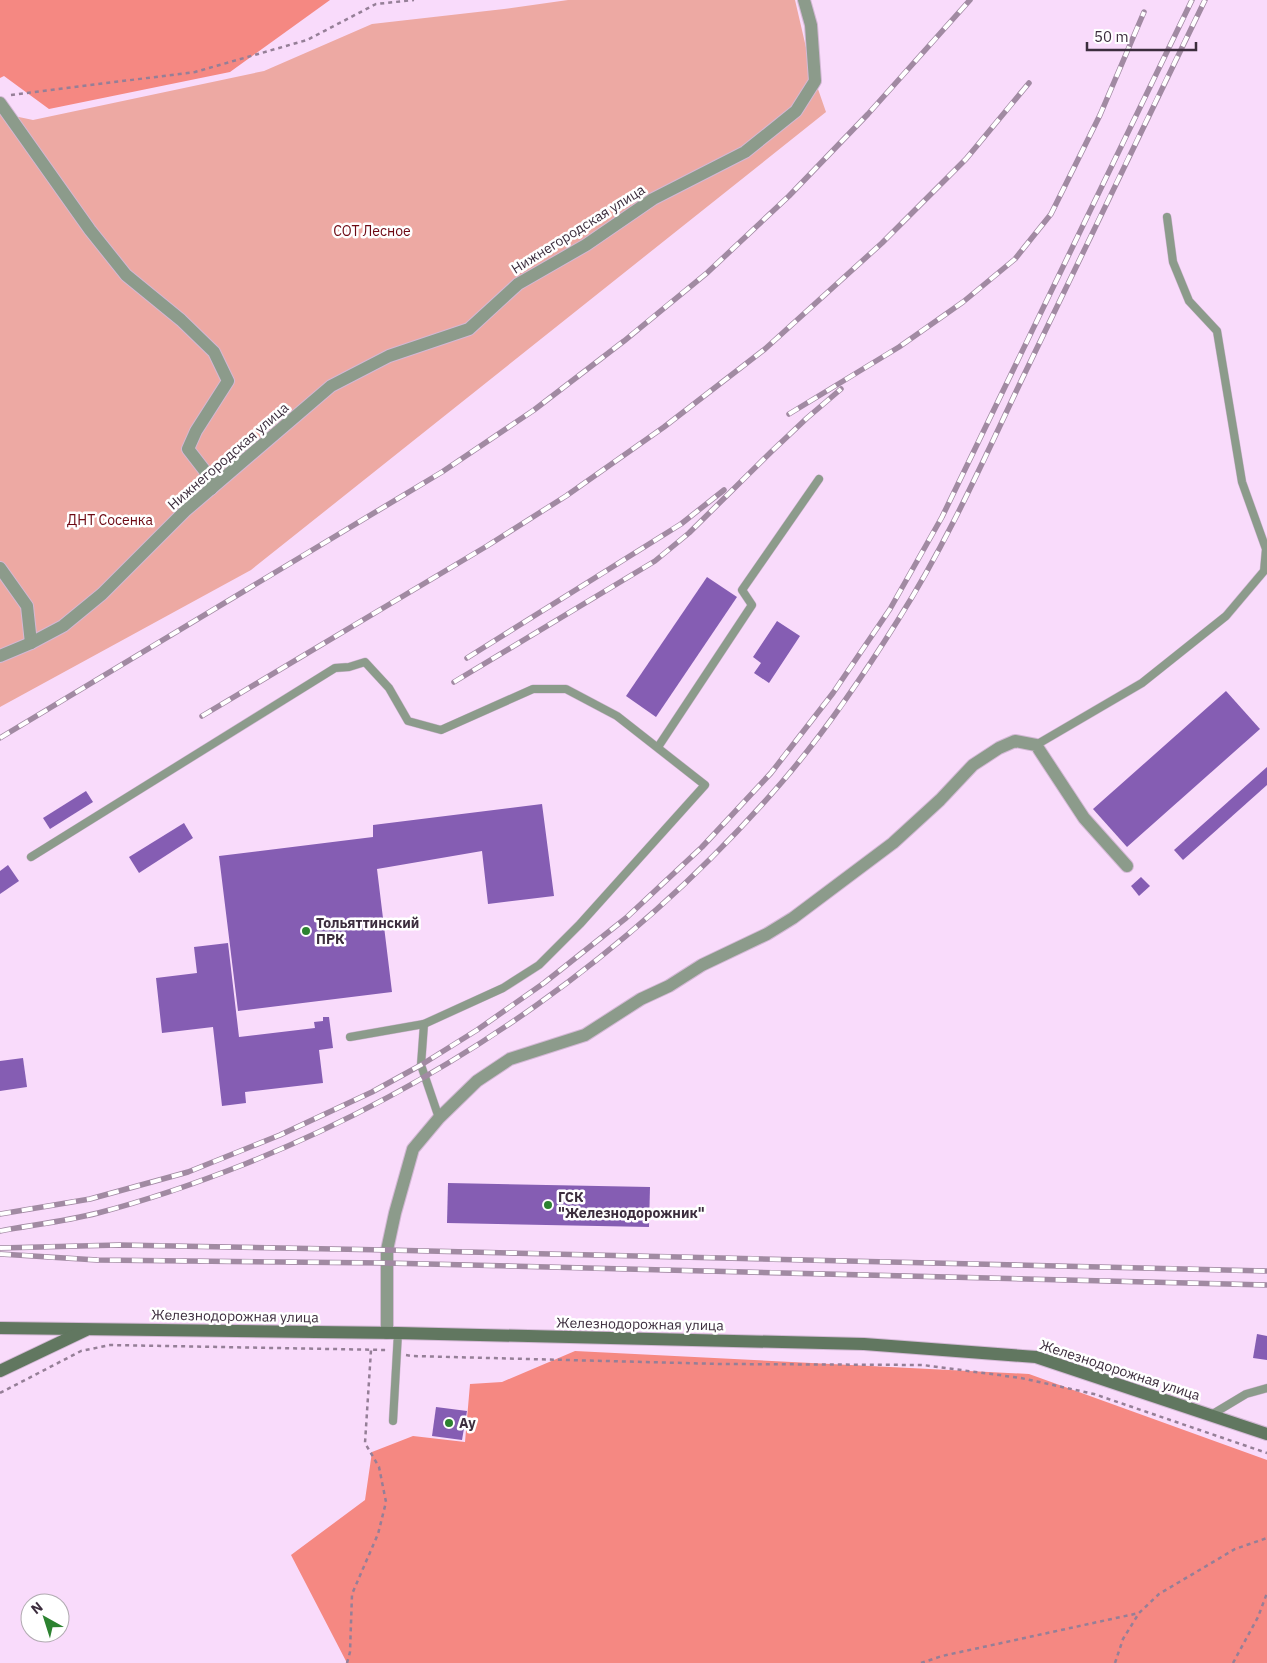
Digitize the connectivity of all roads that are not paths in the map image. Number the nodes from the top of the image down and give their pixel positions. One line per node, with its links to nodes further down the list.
1 (804, 0): 5 (street, Нижнегородская улица)
2 (5, 99): 5 (street)
3 (1167, 217): 9 (lane)
4 (819, 480): 10 (lane)
5 (211, 489): 7 (street, Нижнегородская улица)
6 (0, 568): 7 (street)
7 (31, 643): 8 (street, Нижнегородская улица)
8 (0, 656)
9 (1036, 745): 12 (street); 15 (street)
10 (658, 747): 11 (lane); 13 (lane)
11 (31, 857)
12 (1127, 866)
13 (424, 1024): 14 (lane); 15 (lane)
14 (350, 1037)
15 (439, 1118): 18 (street)
16 (0, 1328): 17 (main road, Железнодорожная улица)
17 (89, 1329): 18 (main road, Железнодорожная улица); 19 (main road)
18 (393, 1333): 21 (main road, Железнодорожная улица); 22 (lane)
19 (0, 1371)
20 (1267, 1388): 21 (lane)
21 (1211, 1415): 23 (main road, Железнодорожная улица)
22 (393, 1421)
23 (1267, 1434)

